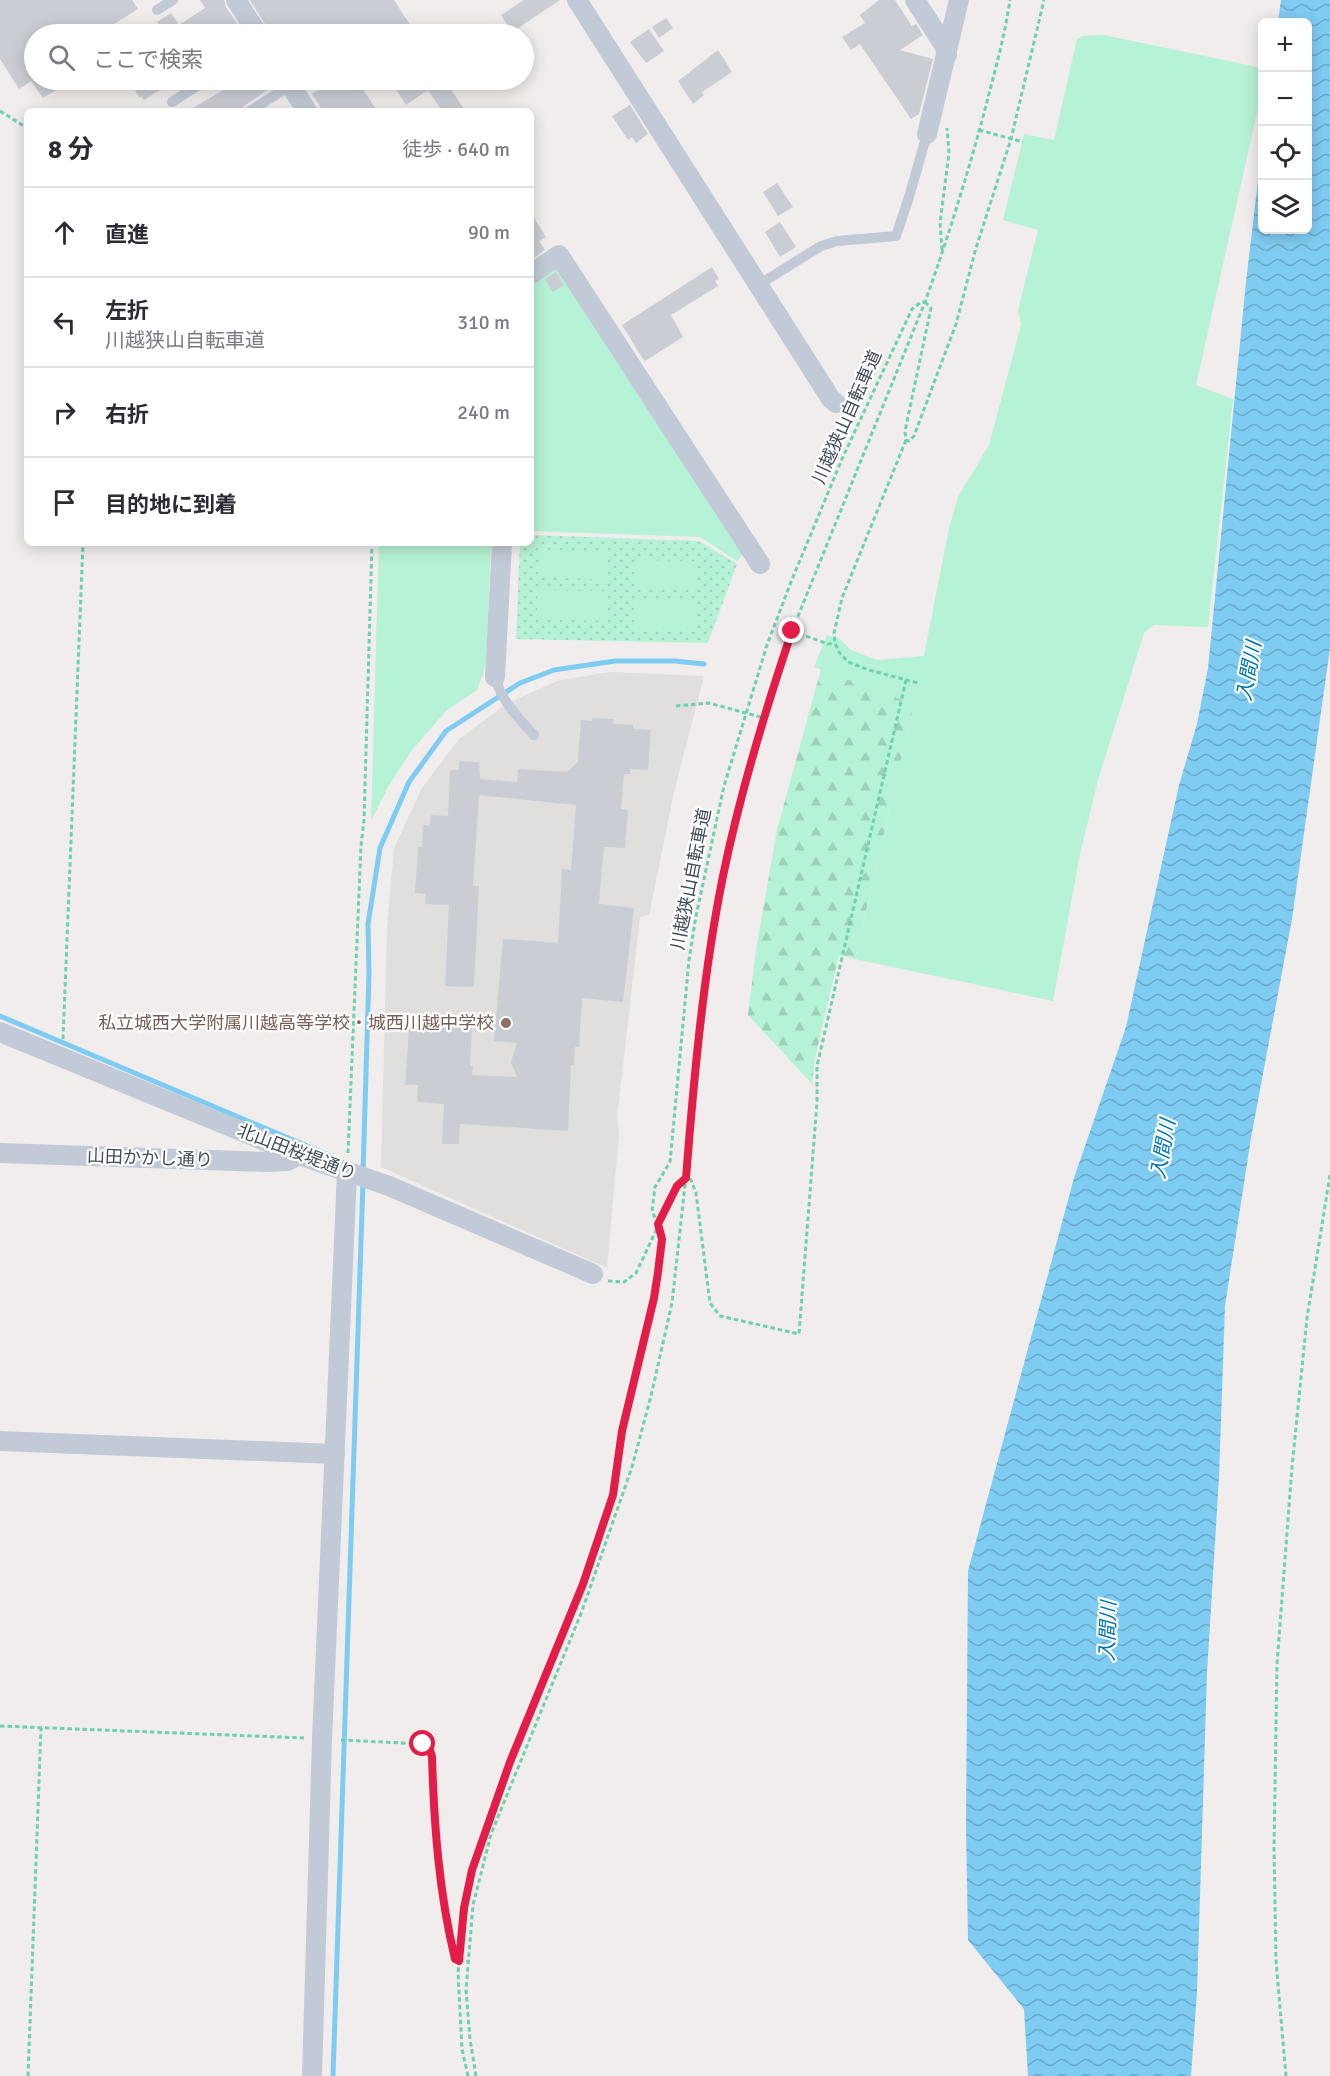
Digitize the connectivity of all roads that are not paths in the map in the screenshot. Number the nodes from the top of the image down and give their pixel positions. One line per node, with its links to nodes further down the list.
1 (173, 0): 6 (lane)
2 (236, 0): 7 (street)
3 (577, 0): 17 (street)
4 (915, 0): 8 (street)
5 (959, 0): 8 (street)
6 (157, 10)
7 (252, 24)
8 (947, 55): 15 (street)
9 (191, 90): 12 (lane)
10 (278, 90): 13 (lane)
11 (294, 90): 14 (street)
12 (172, 102)
13 (254, 108)
14 (305, 108)
15 (927, 134): 17 (lane)
16 (534, 272): 20 (street)
17 (758, 285): 18 (street)
18 (836, 403)
19 (502, 546): 21 (street)
20 (760, 564)
21 (496, 680): 22 (lane)
22 (534, 735)
23 (0, 1032): 25 (street, 北山田桜堤通り)
24 (0, 1153): 25 (street, 山田かかし通り)
25 (299, 1155): 26 (street, 北山田桜堤通り)
26 (347, 1173): 27 (street, 北山田桜堤通り); 29 (street)
27 (593, 1274)
28 (0, 1441): 29 (street)
29 (335, 1454): 30 (street)
30 (312, 2076)

